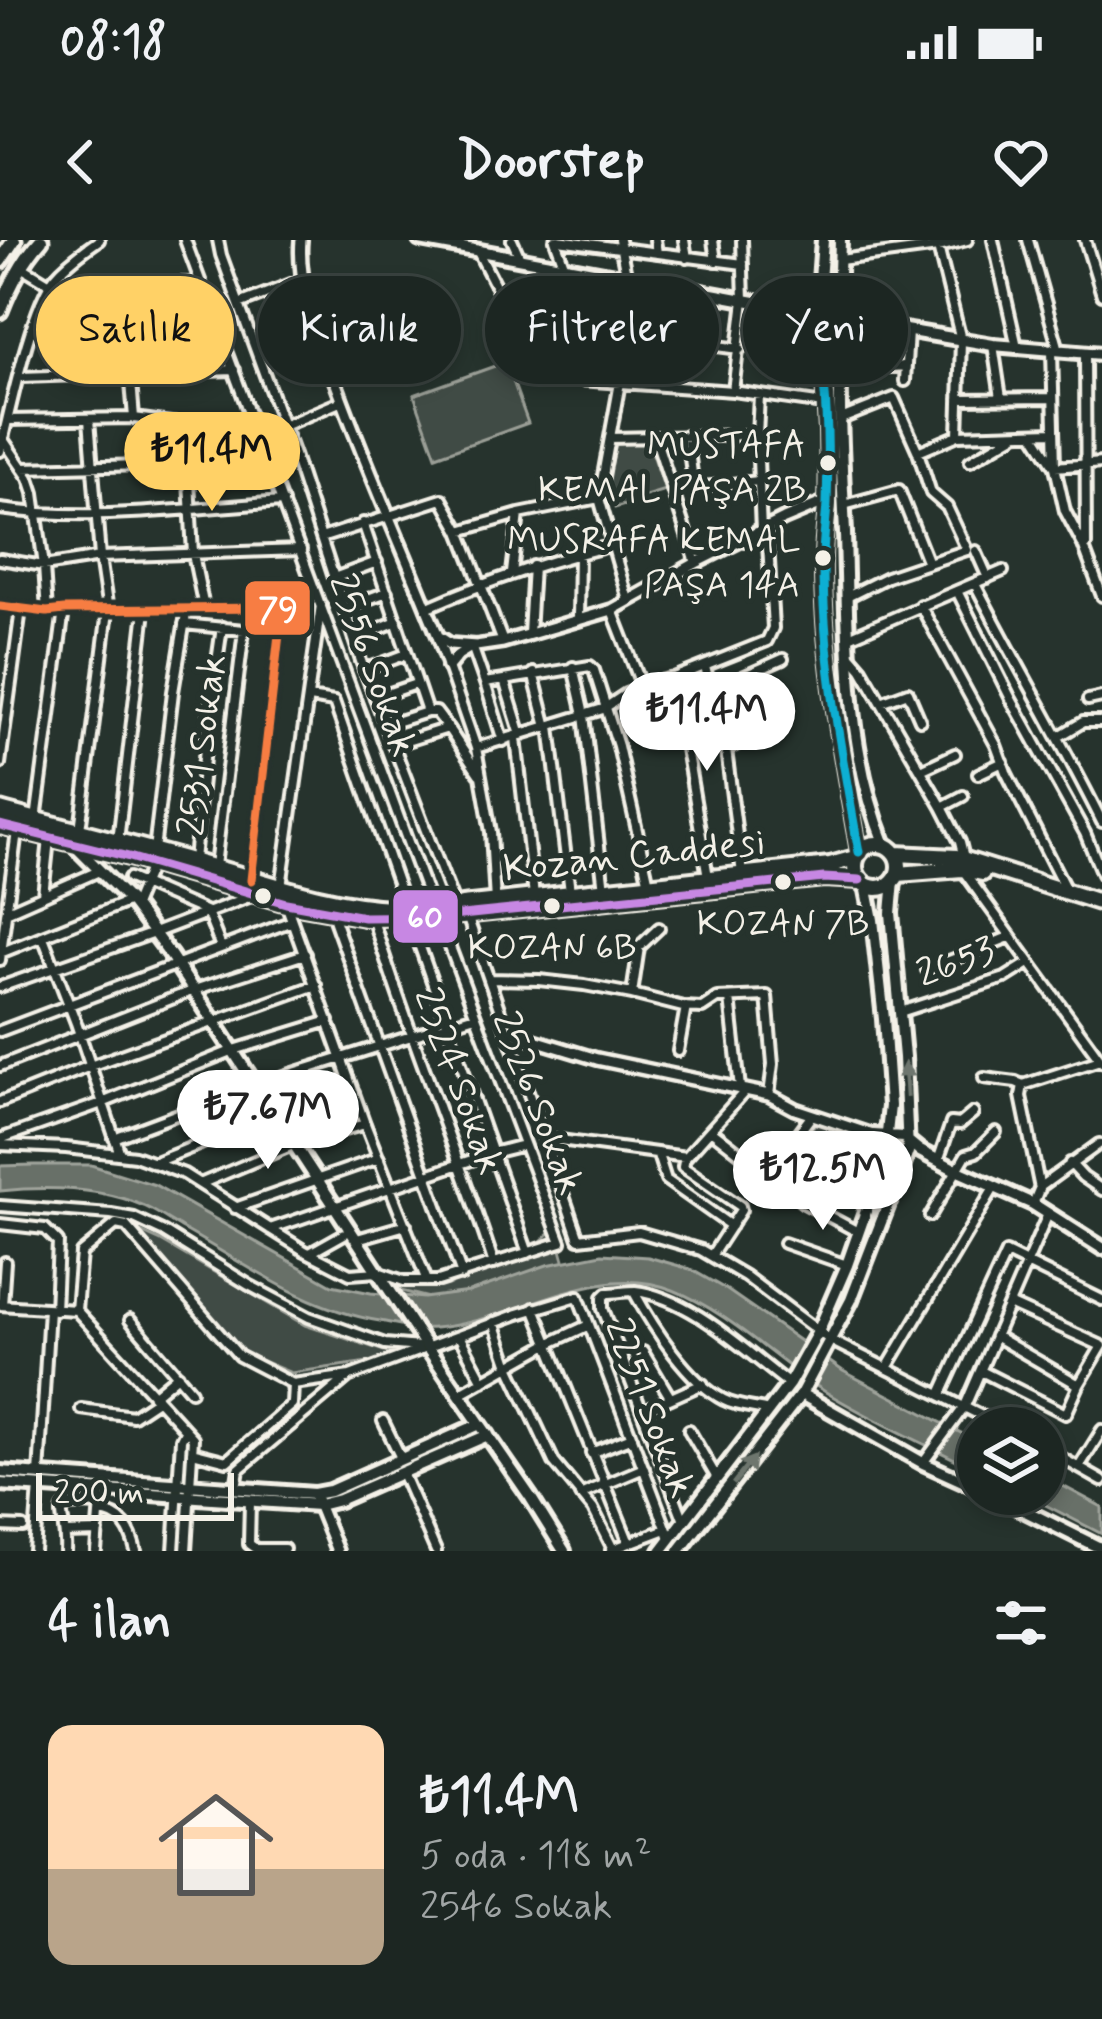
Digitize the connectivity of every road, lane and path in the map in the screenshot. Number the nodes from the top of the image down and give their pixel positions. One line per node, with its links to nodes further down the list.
1 (14, 240): 29 (main road)
2 (41, 240): 32 (main road)
3 (99, 240): 35 (street)
4 (185, 240): 36 (street, 2556 Sokak)
5 (218, 240): 47 (street)
6 (301, 240): 37 (street)
7 (420, 240): 24 (main road)
8 (512, 240): 27 (street)
9 (556, 240): 19 (street); 33 (street)
10 (656, 240): 25 (street)
11 (685, 240): 26 (street)
12 (713, 240): 30 (street)
13 (742, 240): 31 (street)
14 (823, 240): 43 (main road)
15 (840, 240): 28 (main road)
16 (967, 240): 23 (street)
17 (993, 240): 57 (street)
18 (1028, 240): 59 (street)
19 (587, 241): 22 (street)
20 (1086, 243): 21 (street); 45 (street)
21 (1102, 243)
22 (619, 244): 25 (street); 41 (street)
23 (932, 245): 28 (street); 54 (street)
24 (477, 250): 27 (main road); 38 (street)
25 (657, 253): 26 (street)
26 (687, 257): 30 (street)
27 (520, 259): 33 (main road)
28 (840, 260): 44 (main road)
29 (0, 261)
30 (716, 261): 31 (street)
31 (743, 264): 42 (street)
32 (21, 266): 34 (street); 48 (main road)
33 (562, 266): 39 (street); 40 (main road)
34 (37, 276)
35 (58, 276)
36 (198, 276)
37 (303, 276)
38 (490, 276)
39 (566, 276)
40 (612, 276)
41 (626, 276)
42 (743, 276)
43 (819, 276)
44 (841, 276)
45 (1102, 295)
46 (258, 297): 47 (street)
47 (239, 304): 84 (street)
48 (0, 311)
49 (743, 312): 58 (street)
50 (36, 316): 52 (street)
51 (908, 331): 54 (main road)
52 (32, 332): 53 (street); 63 (street)
53 (36, 332)
54 (961, 340): 55 (main road); 73 (street)
55 (993, 345): 57 (main road); 74 (street)
56 (719, 346): 58 (street)
57 (1017, 347): 59 (main road)
58 (740, 349): 71 (street)
59 (1056, 350): 60 (main road); 75 (street)
60 (1085, 352): 61 (main road); 99 (street)
61 (1102, 354)
62 (234, 370): 82 (street, 2556 Sokak)
63 (20, 377): 64 (street); 81 (street)
64 (36, 377)
65 (132, 384): 78 (street)
66 (336, 384): 76 (street)
67 (622, 384): 93 (street)
68 (636, 384): 71 (street)
69 (822, 384): 77 (main road)
70 (840, 384): 80 (main road)
71 (734, 391): 72 (street)
72 (759, 395): 77 (street); 90 (street)
73 (959, 398): 74 (street); 91 (street)
74 (1001, 398): 75 (street)
75 (1053, 398): 85 (street)
76 (342, 401): 84 (street); 116 (street)
77 (824, 404): 108 (main road)
78 (134, 418): 79 (street); 83 (street)
79 (88, 419): 81 (street); 101 (street)
80 (840, 419): 95 (street); 110 (main road)
81 (8, 420): 92 (street)
82 (252, 421): 83 (street); 97 (street, 2556 Sokak)
83 (186, 425): 98 (street)
84 (283, 426): 120 (street)
85 (1053, 432): 87 (street); 102 (street)
86 (1017, 433): 87 (street); 91 (street); 96 (street)
87 (1033, 433): 102 (street)
88 (655, 436): 89 (street); 93 (street); 106 (street)
89 (687, 436): 90 (street); 105 (street)
90 (757, 436): 104 (street)
91 (958, 436): 95 (street)
92 (1, 438): 94 (street); 103 (street)
93 (610, 438): 107 (street)
94 (0, 451)
95 (918, 452): 130 (street)
96 (970, 461)
97 (268, 462): 98 (street); 109 (street, 2556 Sokak)
98 (188, 464): 101 (street); 111 (street)
99 (1086, 464): 100 (street); 102 (street); 125 (street)
100 (1102, 464)
101 (92, 466): 103 (street); 113 (street)
102 (1055, 467): 125 (street)
103 (22, 468): 114 (street)
104 (759, 481): 105 (street); 118 (street)
105 (694, 488): 106 (street)
106 (674, 494): 131 (street)
107 (599, 498): 115 (street); 121 (street)
108 (827, 501): 118 (street); 221 (main road)
109 (284, 502): 111 (street); 122 (street, 2556 Sokak)
110 (844, 506): 130 (street); 143 (main road)
111 (190, 508): 113 (street); 126 (street)
112 (0, 509): 114 (street)
113 (96, 513): 114 (street); 127 (street)
114 (37, 514): 132 (street)
115 (519, 514): 119 (street); 135 (street)
116 (388, 515): 117 (street); 119 (street); 152 (street)
117 (363, 523): 120 (street); 129 (street)
118 (764, 529): 131 (street); 173 (street)
119 (460, 531): 138 (street)
120 (321, 538): 136 (street)
121 (613, 545): 124 (street); 144 (street)
122 (301, 550): 126 (street); 145 (street, 2556 Sokak)
123 (976, 551): 137 (street)
124 (579, 553): 133 (street); 158 (street)
125 (1086, 553): 140 (street)
126 (193, 554): 127 (street); 150 (street)
127 (100, 557): 132 (street); 156 (street)
128 (0, 559): 132 (street)
129 (377, 562): 136 (street); 142 (street)
130 (928, 562): 143 (street)
131 (696, 563): 144 (street)
132 (44, 566): 157 (street)
133 (533, 566): 135 (street); 162 (street)
134 (1003, 571): 137 (street)
135 (512, 573): 138 (street)
136 (334, 578): 151 (street)
137 (988, 578): 139 (street)
138 (480, 584): 152 (street); 166 (street)
139 (975, 584): 141 (street); 199 (street)
140 (1101, 590)
141 (957, 591): 146 (street); 228 (street)
142 (387, 592): 151 (street); 159 (street)
143 (847, 597): 164 (main road)
144 (628, 600): 155 (street)
145 (321, 604): 184 (street); 248 (street, 2556 Sokak)
146 (920, 605): 164 (street); 205 (street)
147 (0, 606): 148 (street)
148 (21, 608): 157 (street); 206 (street)
149 (187, 608): 150 (street); 154 (street); 160 (street)
150 (204, 608): 235 (street)
151 (344, 608): 165 (street)
152 (427, 608): 163 (street)
153 (64, 610): 156 (street); 157 (street); 213 (street)
154 (145, 610): 156 (street); 219 (street)
155 (612, 610): 158 (street); 180 (street)
156 (108, 611): 217 (street)
157 (47, 612)
158 (578, 619): 162 (street)
159 (397, 621): 165 (street); 168 (street)
160 (184, 624): 161 (street); 222 (street)
161 (221, 627): 223 (street); 225 (street, 2531 Sokak)
162 (529, 634): 166 (street)
163 (438, 636): 167 (street); 171 (street)
164 (849, 637): 169 (main road)
165 (354, 639): 174 (street)
166 (503, 642): 167 (street)
167 (472, 646): 171 (street); 178 (street)
168 (406, 654): 174 (street); 179 (street)
169 (849, 654): 187 (street); 220 (main road)
170 (783, 658): 181 (street)
171 (448, 667): 202 (street)
172 (572, 667): 175 (street); 188 (street); 190 (street)
173 (705, 667): 176 (street); 181 (street)
174 (364, 670): 185 (street)
175 (532, 674): 177 (street); 196 (street)
176 (674, 678): 180 (street); 231 (street)
177 (504, 680): 178 (street); 198 (street)
178 (485, 683): 200 (street)
179 (416, 684): 185 (street); 189 (street)
180 (651, 684): 188 (street)
181 (711, 691): 191 (street)
182 (769, 697): 191 (street)
183 (1102, 697): 186 (street)
184 (308, 698): 240 (street); 250 (street)
185 (375, 698): 195 (street)
186 (1088, 700)
187 (881, 702): 192 (street); 207 (street)
188 (607, 705): 190 (street); 234 (street)
189 (427, 712): 195 (street); 197 (street)
190 (584, 715): 196 (street); 236 (street)
191 (718, 720): 203 (street)
192 (920, 720)
193 (1102, 722): 199 (street)
194 (777, 723): 203 (street)
195 (386, 725): 201 (street)
196 (549, 727): 198 (street); 238 (street)
197 (448, 728): 201 (street); 209 (street)
198 (518, 736): 200 (street); 241 (street)
199 (1058, 736): 214 (street)
200 (503, 741): 202 (street)
201 (394, 746): 245 (street)
202 (476, 748): 209 (street)
203 (726, 750): 227 (street)
204 (955, 754): 207 (street)
205 (1003, 762): 208 (street); 237 (street)
206 (0, 764)
207 (921, 770): 211 (street)
208 (978, 774)
209 (482, 777): 242 (street)
210 (963, 796): 211 (street)
211 (942, 807): 224 (street)
212 (0, 810): 213 (highway, Kozan Caddesi)
213 (36, 820): 217 (highway, Kozan Caddesi)
214 (1102, 822)
215 (0, 825): 216 (highway, Kozan Caddesi)
216 (17, 830): 218 (highway, Kozan Caddesi); 246 (street)
217 (79, 836): 218 (highway, Kozan Caddesi); 219 (highway, Kozan Caddesi); 222 (highway, Kozan Caddesi); 226 (main road)
218 (50, 838): 239 (street)
219 (118, 841): 222 (highway, Kozan Caddesi)
220 (890, 849): 221 (highway); 224 (highway); 229 (highway)
221 (857, 855): 227 (highway, Kozan Caddesi); 232 (highway)
222 (153, 857): 223 (highway, Kozan Caddesi); 233 (street); 235 (highway, Kozan Caddesi)
223 (194, 862): 225 (highway, Kozan Caddesi)
224 (963, 865): 229 (highway); 237 (highway); 244 (highway); 256 (street)
225 (215, 867): 235 (highway, Kozan Caddesi)
226 (100, 871): 239 (street); 243 (main road)
227 (742, 874): 231 (highway, Kozan Caddesi)
228 (1102, 874)
229 (896, 877): 232 (highway); 272 (main road)
230 (129, 878): 233 (street)
231 (708, 878): 234 (highway, Kozan Caddesi)
232 (863, 883): 245 (highway, Kozan Caddesi); 305 (main road)
233 (143, 884): 243 (street); 249 (street)
234 (650, 884): 236 (highway, Kozan Caddesi)
235 (254, 887): 240 (highway, Kozan Caddesi); 249 (street)
236 (604, 890): 238 (highway, Kozan Caddesi)
237 (1067, 892): 244 (highway)
238 (570, 893): 241 (highway, Kozan Caddesi)
239 (44, 896): 246 (street)
240 (283, 896): 247 (highway, Kozan Caddesi); 250 (highway, Kozan Caddesi); 252 (street)
241 (534, 897): 242 (highway, Kozan Caddesi)
242 (495, 902): 245 (highway, Kozan Caddesi)
243 (132, 904): 254 (main road); 255 (street)
244 (1102, 907)
245 (461, 910): 248 (highway, Kozan Caddesi); 264 (street)
246 (8, 911): 259 (street)
247 (331, 911): 251 (highway, Kozan Caddesi); 281 (street)
248 (435, 911): 250 (highway, Kozan Caddesi); 273 (street, 2526 Sokak)
249 (207, 912): 254 (street); 257 (street)
250 (407, 912): 251 (highway, Kozan Caddesi); 276 (street)
251 (372, 917): 280 (street, 2524 Sokak)
252 (292, 920): 257 (street); 258 (street)
253 (659, 928): 268 (street)
254 (154, 933): 261 (main road); 262 (street)
255 (43, 937): 259 (street); 262 (street)
256 (1009, 937): 260 (street); 263 (street)
257 (221, 947): 261 (street)
258 (304, 954): 265 (street); 267 (street)
259 (0, 955)
260 (1029, 963): 272 (street, 2653); 285 (street)
261 (176, 964): 267 (main road); 270 (street)
262 (55, 968): 266 (street); 270 (street)
263 (927, 970)
264 (490, 980): 268 (street); 278 (street)
265 (316, 985): 274 (street); 275 (street)
266 (0, 987)
267 (194, 991): 274 (main road); 279 (street)
268 (632, 994): 271 (street)
269 (730, 998): 271 (street); 291 (street); 293 (street)
270 (69, 1004): 277 (street); 279 (street)
271 (686, 1007): 283 (street)
272 (900, 1012): 310 (main road, one-way to 272)
273 (475, 1016): 276 (street); 309 (street, 2526 Sokak)
274 (214, 1021): 282 (main road); 287 (street)
275 (329, 1021): 282 (street); 284 (street)
276 (446, 1024): 280 (street); 311 (street)
277 (0, 1031)
278 (508, 1032): 291 (street); 304 (street)
279 (80, 1034): 286 (street); 287 (street)
280 (412, 1037): 281 (street); 319 (street, 2524 Sokak)
281 (378, 1046): 284 (street); 322 (street)
282 (234, 1050): 289 (main road); 295 (street)
283 (678, 1051)
284 (341, 1058): 289 (street); 292 (street)
285 (1101, 1061): 290 (street)
286 (0, 1066)
287 (90, 1066): 294 (street); 295 (street)
288 (984, 1078): 290 (street)
289 (256, 1085): 297 (main road); 303 (street)
290 (1023, 1085): 327 (street)
291 (743, 1089): 293 (street); 300 (street)
292 (354, 1091): 297 (street); 299 (street)
293 (769, 1095): 298 (street)
294 (0, 1102)
295 (102, 1103): 303 (street); 306 (street)
296 (973, 1113): 316 (street)
297 (275, 1114): 307 (main road); 317 (street)
298 (812, 1115): 302 (street); 321 (street)
299 (365, 1124): 307 (street); 315 (street)
300 (712, 1131): 314 (street); 321 (street)
301 (996, 1132): 320 (street)
302 (873, 1135): 305 (main road)
303 (114, 1138): 312 (street)
304 (545, 1138): 313 (street); 347 (street)
305 (886, 1140): 310 (main road); 339 (main road)
306 (0, 1142): 312 (street)
307 (295, 1144): 323 (main road); 324 (street)
308 (1099, 1144): 318 (street)
309 (524, 1145): 311 (street); 346 (street, 2526 Sokak)
310 (913, 1149): 316 (main road); 369 (main road)
311 (492, 1153): 319 (street); 346 (street)
312 (119, 1154): 317 (street)
313 (658, 1155): 314 (street); 337 (street)
314 (685, 1157): 337 (street)
315 (379, 1158): 323 (street); 326 (street)
316 (938, 1161): 320 (main road)
317 (154, 1163): 324 (street)
318 (1070, 1163): 327 (street); 328 (street)
319 (461, 1164): 322 (street); 349 (street, 2524 Sokak)
320 (956, 1170): 325 (main road); 334 (street)
321 (768, 1174): 339 (street)
322 (427, 1176): 326 (street); 353 (street)
323 (316, 1178): 331 (main road); 332 (street)
324 (200, 1184): 332 (street)
325 (994, 1188): 329 (main road); 374 (street)
326 (391, 1189): 331 (street); 336 (street)
327 (1040, 1189): 329 (street)
328 (1102, 1190)
329 (1033, 1204): 333 (main road)
330 (0, 1206): 371 (street)
331 (336, 1207): 338 (street); 340 (main road)
332 (235, 1208): 338 (street)
333 (1048, 1213): 342 (main road); 350 (street)
334 (930, 1216)
335 (0, 1224): 343 (street)
336 (406, 1225): 340 (street); 354 (street)
337 (731, 1226): 347 (street)
338 (270, 1229): 345 (street)
339 (860, 1232): 351 (main road)
340 (354, 1235): 345 (street); 352 (main road)
341 (784, 1243): 351 (street)
342 (1102, 1248)
343 (59, 1253): 344 (street); 360 (street)
344 (81, 1253): 361 (street); 380 (street)
345 (309, 1253): 352 (street)
346 (528, 1253): 349 (street)
347 (711, 1256): 366 (street)
348 (4, 1262): 358 (street)
349 (494, 1264): 353 (street)
350 (1026, 1264): 356 (street); 357 (street); 386 (street)
351 (848, 1265): 366 (main road)
352 (378, 1272): 354 (street); 371 (main road)
353 (462, 1275): 354 (street)
354 (427, 1281)
355 (633, 1291): 378 (street); 381 (street); 392 (street)
356 (1102, 1300)
357 (1009, 1304): 367 (street); 370 (street)
358 (1, 1305): 360 (street)
359 (534, 1308): 363 (street); 364 (street, 2251 Sokak); 368 (street)
360 (52, 1309): 361 (street); 415 (street)
361 (76, 1310): 388 (street)
362 (130, 1320): 376 (street)
363 (494, 1322): 365 (street); 373 (street)
364 (589, 1325): 368 (street); 400 (street, 2251 Sokak)
365 (458, 1336): 371 (street); 379 (street)
366 (816, 1336): 369 (street); 378 (main road)
367 (995, 1336): 375 (street); 382 (street)
368 (548, 1344): 373 (street); 402 (street)
369 (828, 1344): 374 (street); 383 (main road)
370 (1102, 1346): 382 (street)
371 (428, 1348): 377 (street); 385 (main road)
372 (643, 1352): 387 (street)
373 (509, 1366): 379 (street); 421 (street)
374 (887, 1368): 386 (street)
375 (980, 1371): 382 (street); 390 (street)
376 (178, 1375): 384 (street); 388 (street)
377 (350, 1376): 380 (street); 409 (street)
378 (791, 1380): 393 (main road)
379 (483, 1381): 385 (street)
380 (293, 1384): 406 (street)
381 (703, 1384): 387 (street); 393 (street)
382 (1079, 1385)
383 (803, 1390): 403 (main road); 433 (main road, one-way to 383)
384 (191, 1391)
385 (459, 1394): 396 (main road)
386 (941, 1394): 389 (street)
387 (670, 1397): 392 (street)
388 (155, 1398): 391 (street); 399 (street)
389 (958, 1407)
390 (963, 1407)
391 (81, 1409)
392 (642, 1411): 426 (street)
393 (770, 1412): 413 (main road)
394 (957, 1417): 403 (street)
395 (382, 1421): 404 (street)
396 (484, 1430): 404 (main road); 411 (main road); 445 (main road)
397 (689, 1430): 413 (street)
398 (1102, 1430): 407 (street)
399 (185, 1431): 401 (street); 420 (street)
400 (632, 1437): 402 (street); 408 (street, 2251 Sokak)
401 (192, 1452): 406 (street); 420 (street)
402 (591, 1453): 417 (street)
403 (926, 1457): 412 (main road)
404 (401, 1458): 422 (main road)
405 (1065, 1459): 407 (street)
406 (227, 1461): 409 (street)
407 (1079, 1467): 414 (street)
408 (644, 1468): 417 (street); 431 (street, 2251 Sokak)
409 (239, 1469): 418 (street)
410 (0, 1472): 415 (main road)
411 (402, 1473): 422 (main road); 444 (street)
412 (957, 1475)
413 (717, 1478): 426 (main road)
414 (1102, 1480)
415 (39, 1481): 416 (main road); 419 (main road); 420 (main road); 437 (street)
416 (0, 1484)
417 (604, 1485): 421 (street); 432 (street)
418 (236, 1488): 420 (main road); 422 (main road)
419 (100, 1491): 420 (main road); 424 (street)
420 (184, 1491): 423 (main road); 441 (street); 442 (street)
421 (580, 1496): 436 (street)
422 (317, 1499): 423 (main road); 443 (street)
423 (250, 1501): 434 (street)
424 (100, 1509): 429 (street); 430 (street); 440 (street)
425 (1033, 1515): 435 (main road)
426 (684, 1521): 431 (main road)
427 (0, 1526): 428 (street)
428 (23, 1527)
429 (98, 1532): 430 (street); 439 (street)
430 (66, 1533): 438 (street)
431 (672, 1540): 432 (street); 433 (main road); 446 (main road)
432 (628, 1543): 436 (street)
433 (692, 1545)
434 (284, 1549)
435 (1102, 1549)
436 (611, 1550)
437 (34, 1551)
438 (65, 1551)
439 (97, 1551)
440 (136, 1551)
441 (174, 1551)
442 (186, 1551)
443 (337, 1551)
444 (436, 1551)
445 (565, 1551)
446 (661, 1551)

